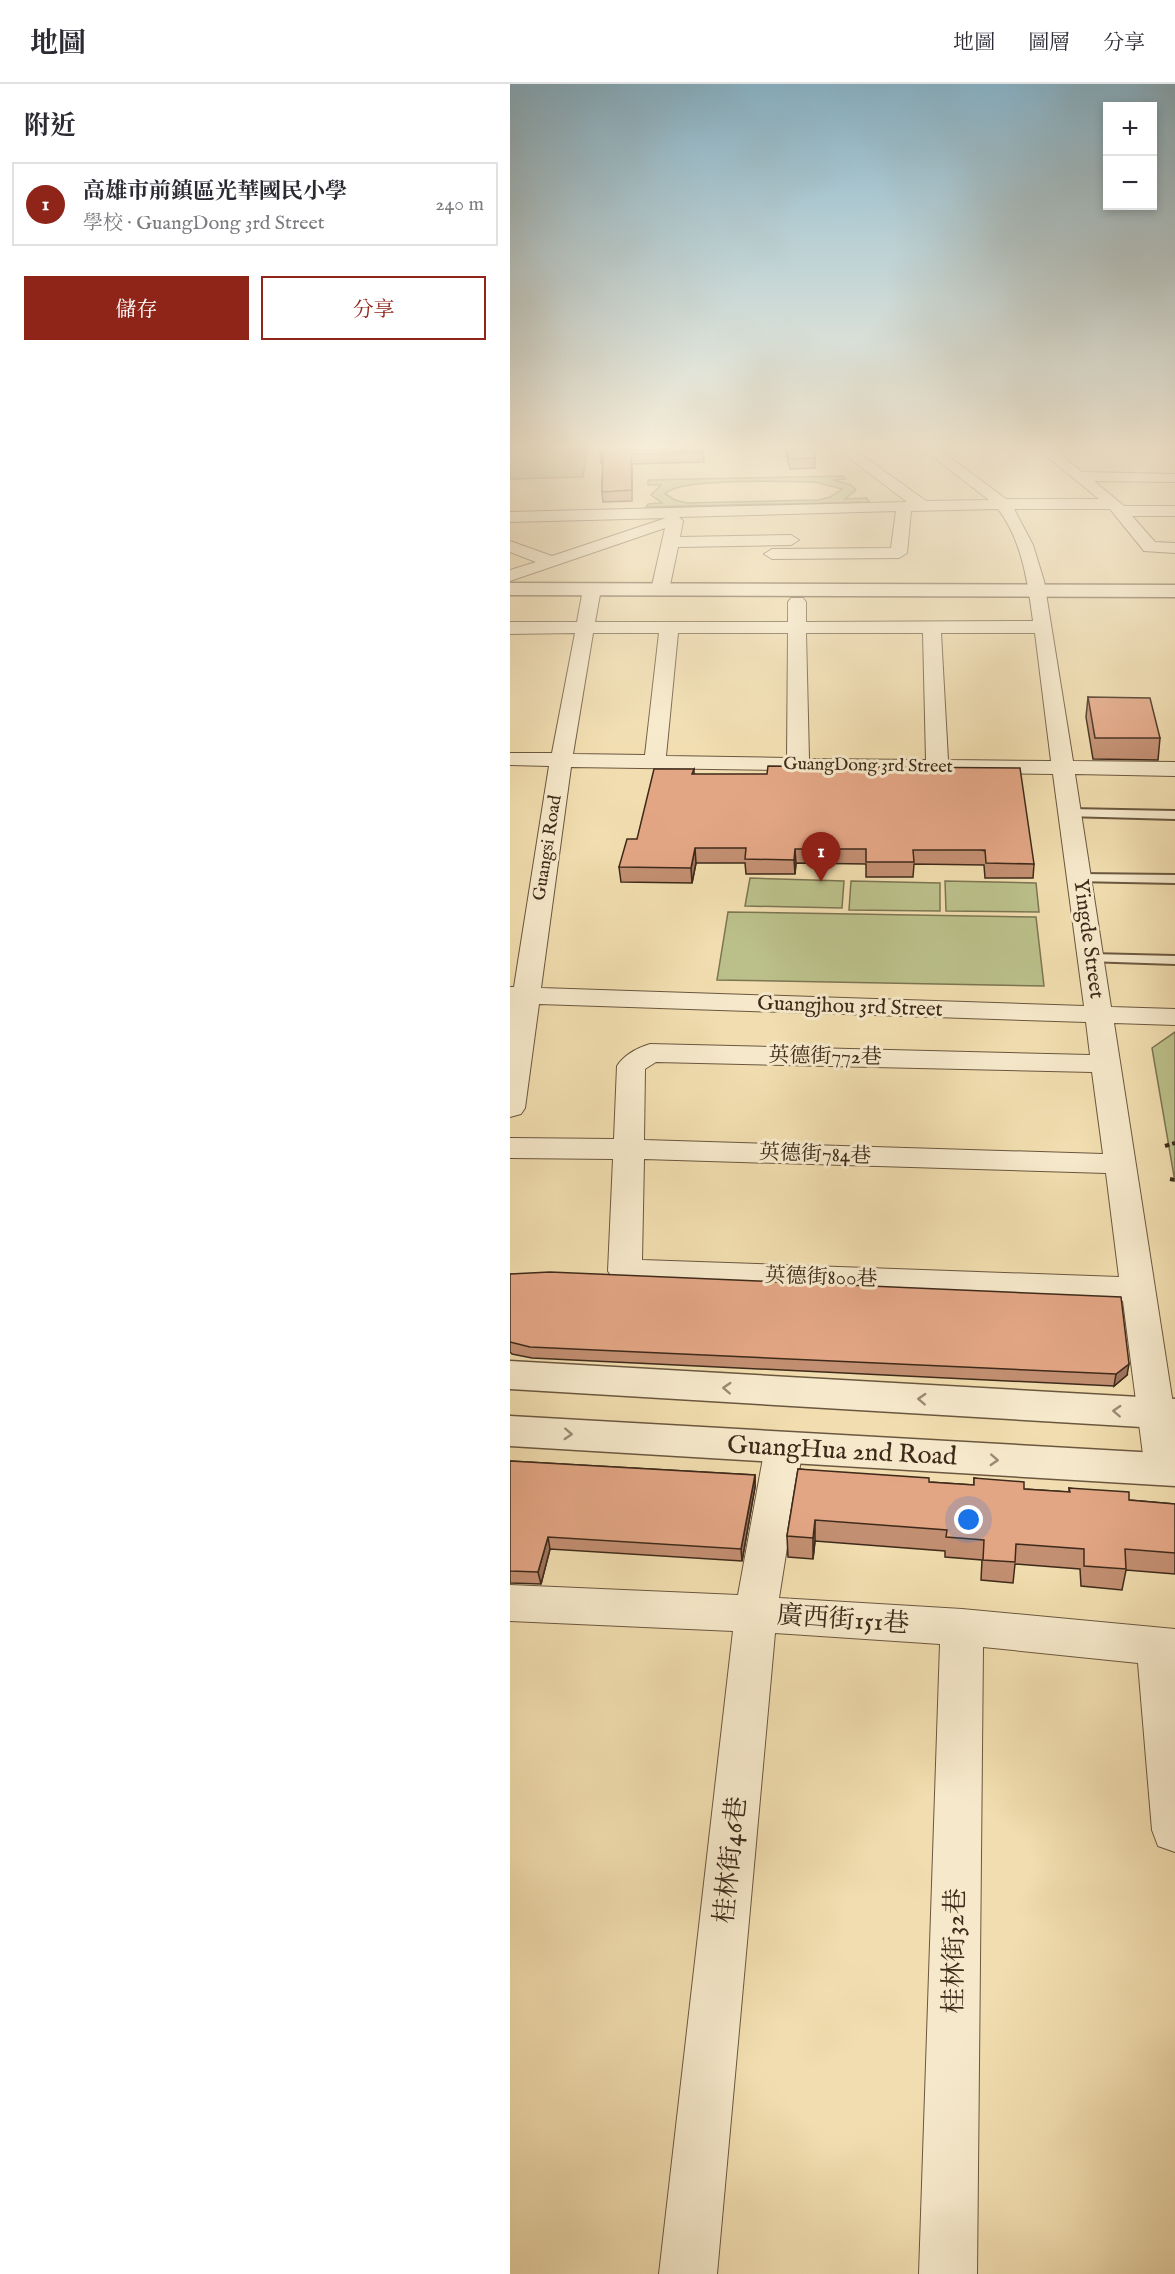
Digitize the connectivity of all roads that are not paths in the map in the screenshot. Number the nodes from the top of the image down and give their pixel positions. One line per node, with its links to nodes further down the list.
1 (526, 552): 9 (street)
2 (581, 552): 9 (street)
3 (669, 552): 12 (street)
4 (777, 552): 8 (street)
5 (871, 552): 6 (street)
6 (899, 552)
7 (1028, 552): 15 (street, Yingde Street)
8 (772, 554)
9 (552, 562): 10 (street)
10 (510, 576)
11 (510, 589): 14 (street)
12 (660, 590): 14 (street); 15 (street)
13 (1175, 591): 15 (street)
14 (591, 596): 16 (street); 17 (street); 21 (street, Guangsi Road)
15 (1039, 597): 17 (street); 18 (street); 20 (street, Yingde Street)
16 (510, 602)
17 (797, 602): 19 (street)
18 (1175, 602)
19 (796, 627): 22 (street); 23 (street); 28 (street)
20 (1043, 627): 23 (street); 30 (street, Yingde Street)
21 (586, 628): 22 (street); 24 (street); 26 (street, Guangsi Road)
22 (669, 628): 27 (street)
23 (932, 628): 29 (street)
24 (511, 633)
25 (510, 759): 26 (street, GuangDong 3rd Street)
26 (562, 760): 27 (street, GuangDong 3rd Street); 38 (street, Guangsi Road)
27 (655, 761): 28 (street, GuangDong 3rd Street)
28 (798, 765): 29 (street, GuangDong 3rd Street)
29 (937, 767): 30 (street, GuangDong 3rd Street)
30 (1064, 768): 31 (street, GuangDong 3rd Street); 32 (street, Yingde Street)
31 (1175, 769)
32 (1070, 813): 33 (lane); 34 (street, Yingde Street)
33 (1175, 815)
34 (1079, 878): 35 (lane); 36 (street, Yingde Street)
35 (1175, 879)
36 (1091, 958): 37 (lane); 39 (street, Yingde Street)
37 (1175, 960)
38 (518, 995): 39 (street, Guangjhou 3rd Street); 42 (street, Guangsi Road)
39 (1099, 1015): 40 (street, Guangjhou 3rd Street); 41 (street, Yingde Street)
40 (1175, 1017)
41 (1105, 1064): 44 (street, 英德街772巷); 45 (street, Yingde Street)
42 (510, 1108)
43 (510, 1148): 44 (street, 英德街784巷)
44 (629, 1149): 45 (street, 英德街784巷); 46 (street, 英德街800巷)
45 (1120, 1164): 46 (street, Yingde Street)
46 (1138, 1290): 48 (street, Yingde Street)
47 (510, 1375): 48 (street, one-way to 47)
48 (1166, 1413): 51 (street, Yingde Street)
49 (510, 1431): 50 (street, GuangHua 2nd Road, one-way to 50)
50 (784, 1447): 51 (street, GuangHua 2nd Road, one-way to 51); 53 (street, 桂林街46巷)
51 (1170, 1470)
52 (510, 1603): 53 (street, 廣西街151巷)
53 (756, 1614): 54 (street, 廣西街151巷); 57 (street, 桂林街46巷)
54 (963, 1627): 55 (street, 廣西街151巷); 58 (street, 桂林街32巷)
55 (1167, 1647): 56 (street)
56 (1175, 1830)
57 (688, 2274)
58 (948, 2274)

